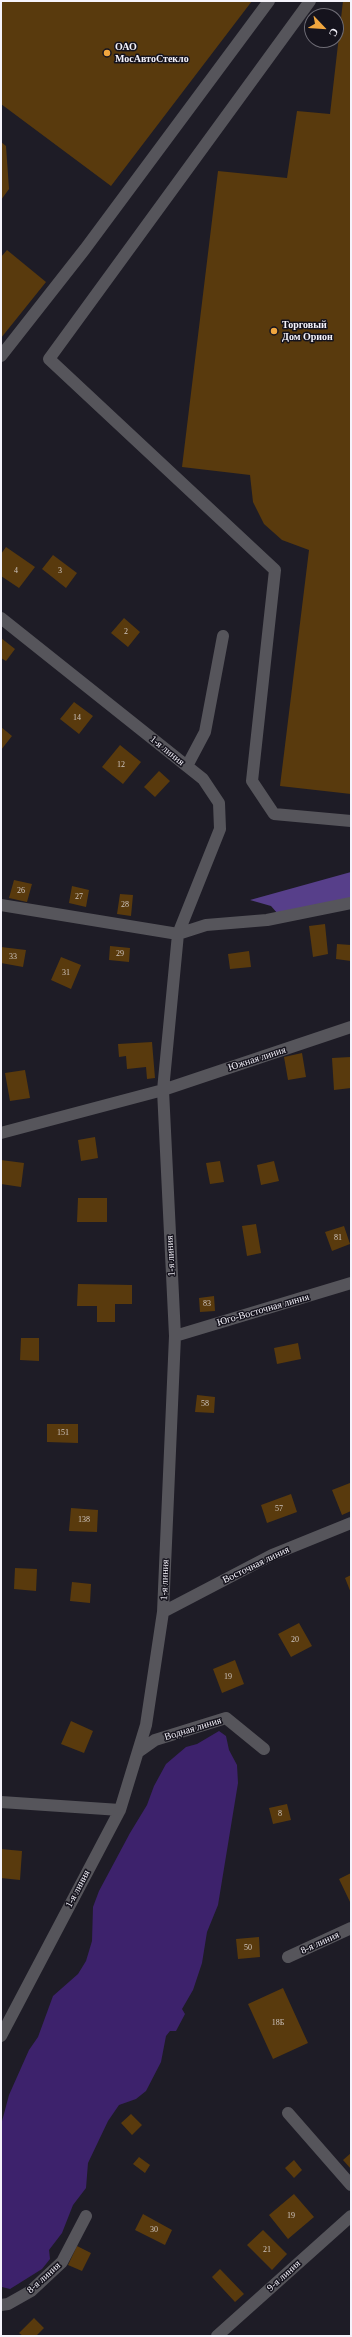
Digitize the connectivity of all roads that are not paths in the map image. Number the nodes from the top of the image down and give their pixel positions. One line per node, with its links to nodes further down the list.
1 (269, 1): 3 (street)
2 (310, 1): 7 (street)
3 (1, 356)
4 (1, 618): 6 (street, 1-я линия)
5 (223, 636): 6 (street)
6 (187, 766): 10 (street, 1-я линия)
7 (351, 822)
8 (351, 903): 10 (street)
9 (1, 905): 10 (street)
10 (178, 934): 12 (street, 1-я линия)
11 (351, 1027): 12 (street, Южная линия)
12 (163, 1090): 13 (street); 15 (street, 1-я линия)
13 (1, 1132)
14 (351, 1283): 15 (street, Юго-Восточная линия)
15 (175, 1336): 17 (street, 1-я линия)
16 (351, 1523): 17 (street, Восточная линия)
17 (163, 1612): 19 (street, 1-я линия)
18 (264, 1749): 19 (street, Водная линия)
19 (138, 1752): 21 (street, 1-я линия)
20 (1, 1802): 21 (street)
21 (120, 1810): 24 (street, 1-я линия)
22 (351, 1928): 23 (street, 8-я линия)
23 (288, 1957)
24 (1, 2036)
25 (288, 2113): 26 (street)
26 (351, 2185)
27 (86, 2216): 29 (street, 8-я линия)
28 (351, 2216): 30 (street, 9-я линия)
29 (1, 2305)
30 (217, 2336)

